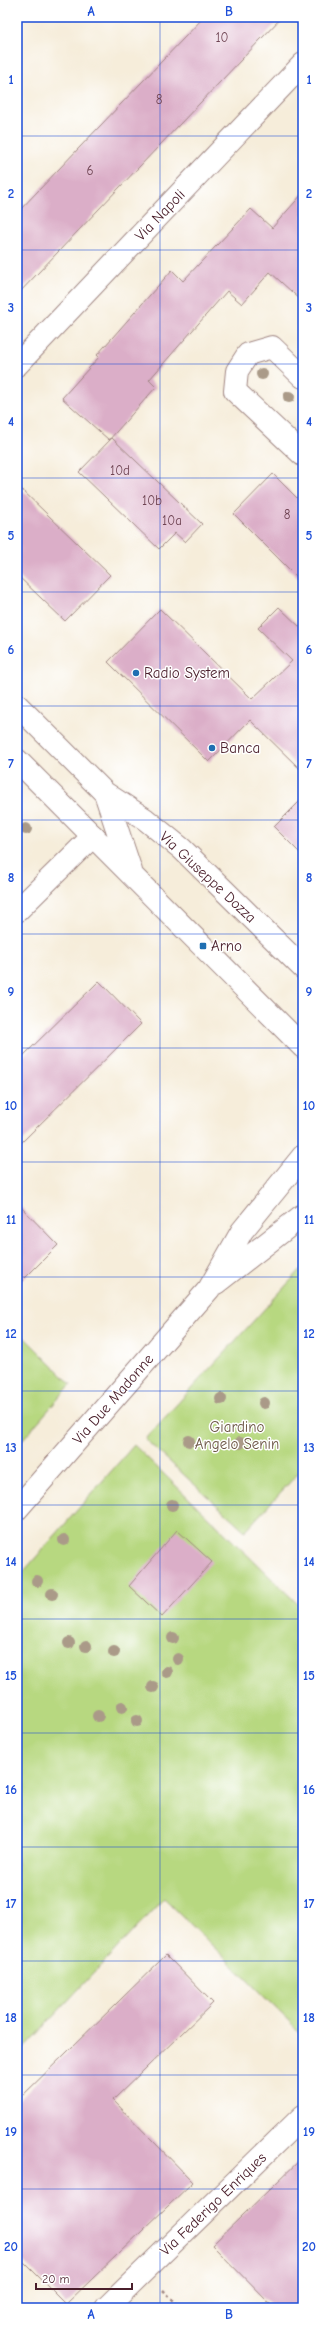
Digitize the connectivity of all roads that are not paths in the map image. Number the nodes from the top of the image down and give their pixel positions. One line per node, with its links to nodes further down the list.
1 (303, 64): 2 (main road, Via Napoli)
2 (17, 365)
3 (303, 377): 4 (main road)
4 (303, 455)
5 (17, 705): 7 (main road, Via Giuseppe Dozza)
6 (17, 760): 8 (main road, Via Giuseppe Dozza)
7 (105, 793): 9 (main road, Via Giuseppe Dozza); 11 (main road, Via Giuseppe Dozza)
8 (93, 836): 9 (main road, Via Giuseppe Dozza); 10 (main road)
9 (132, 876): 12 (main road, Via Giuseppe Dozza)
10 (17, 911)
11 (303, 968)
12 (303, 1046)
13 (303, 1156): 15 (main road, Via Due Madonne)
14 (303, 1215): 15 (main road, Via Due Madonne)
15 (209, 1289): 16 (main road, Via Due Madonne)
16 (17, 1509)
17 (303, 2116): 18 (main road, Via Federigo Enriques)
18 (106, 2308)

